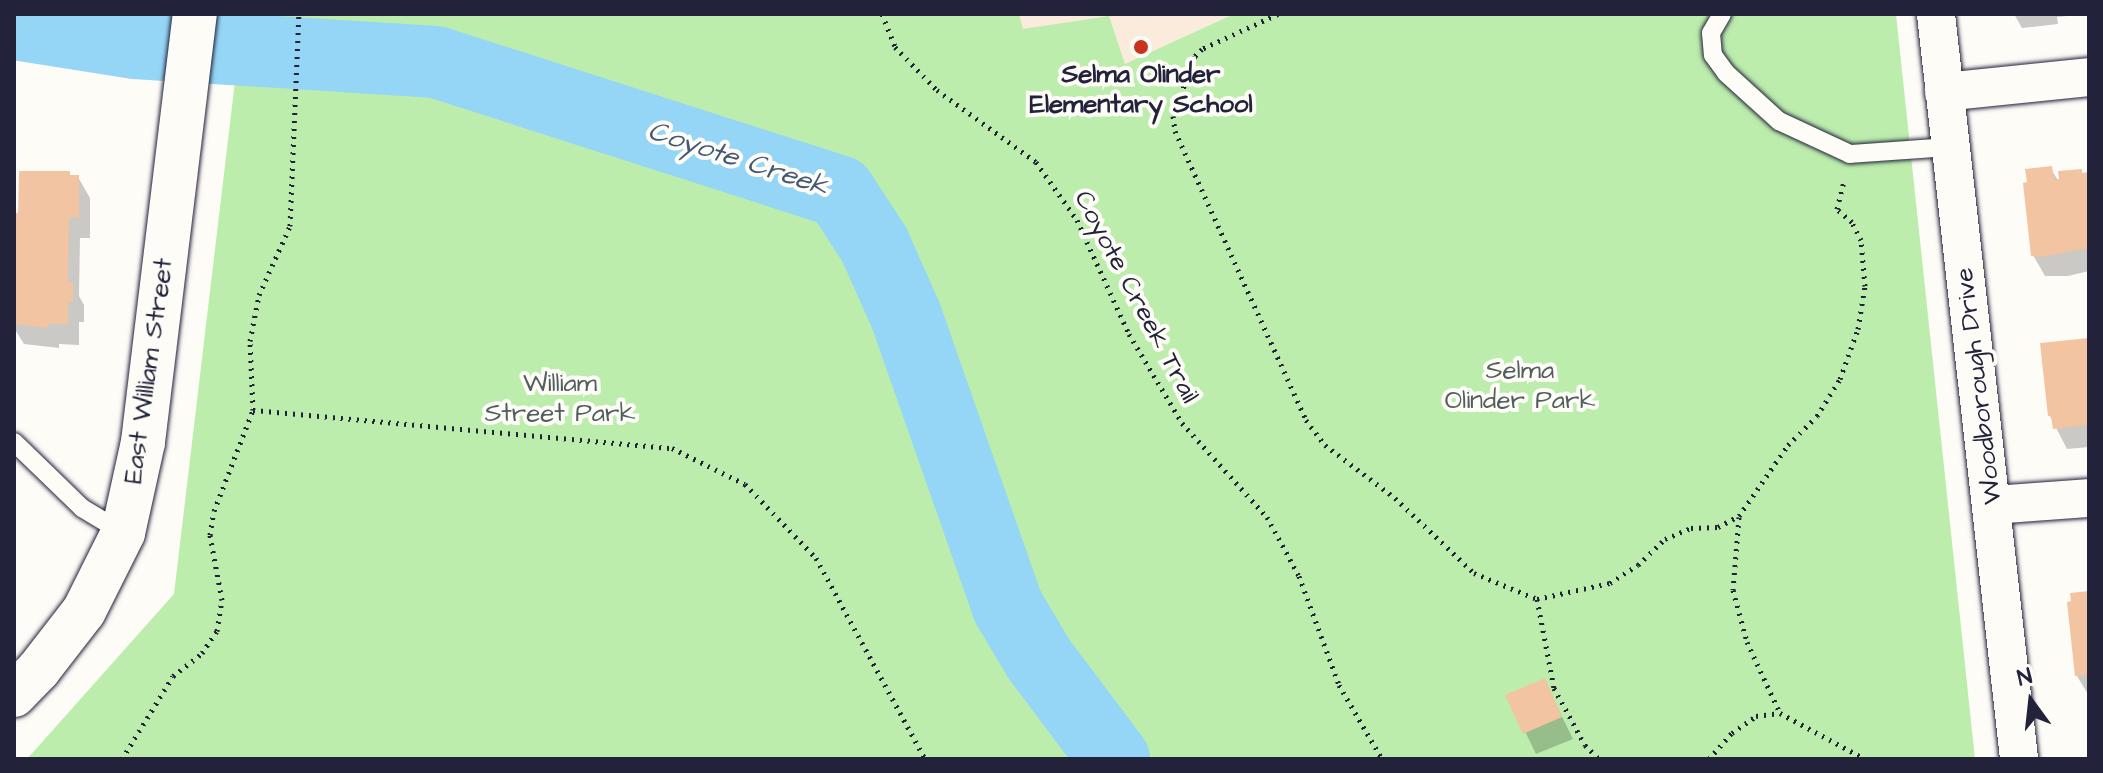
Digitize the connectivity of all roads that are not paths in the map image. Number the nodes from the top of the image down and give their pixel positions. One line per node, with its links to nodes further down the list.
1 (195, 14): 10 (street, East William Street)
2 (1722, 14): 6 (lane)
3 (1936, 14): 5 (street, Woodborough Drive)
4 (2089, 77): 5 (street)
5 (1944, 92): 6 (street, Woodborough Drive)
6 (1951, 147): 9 (street, Woodborough Drive)
7 (14, 442): 10 (lane)
8 (2089, 498): 9 (street)
9 (1993, 505): 12 (street, Woodborough Drive)
10 (123, 533): 11 (street, East William Street)
11 (14, 695)
12 (2019, 759)

